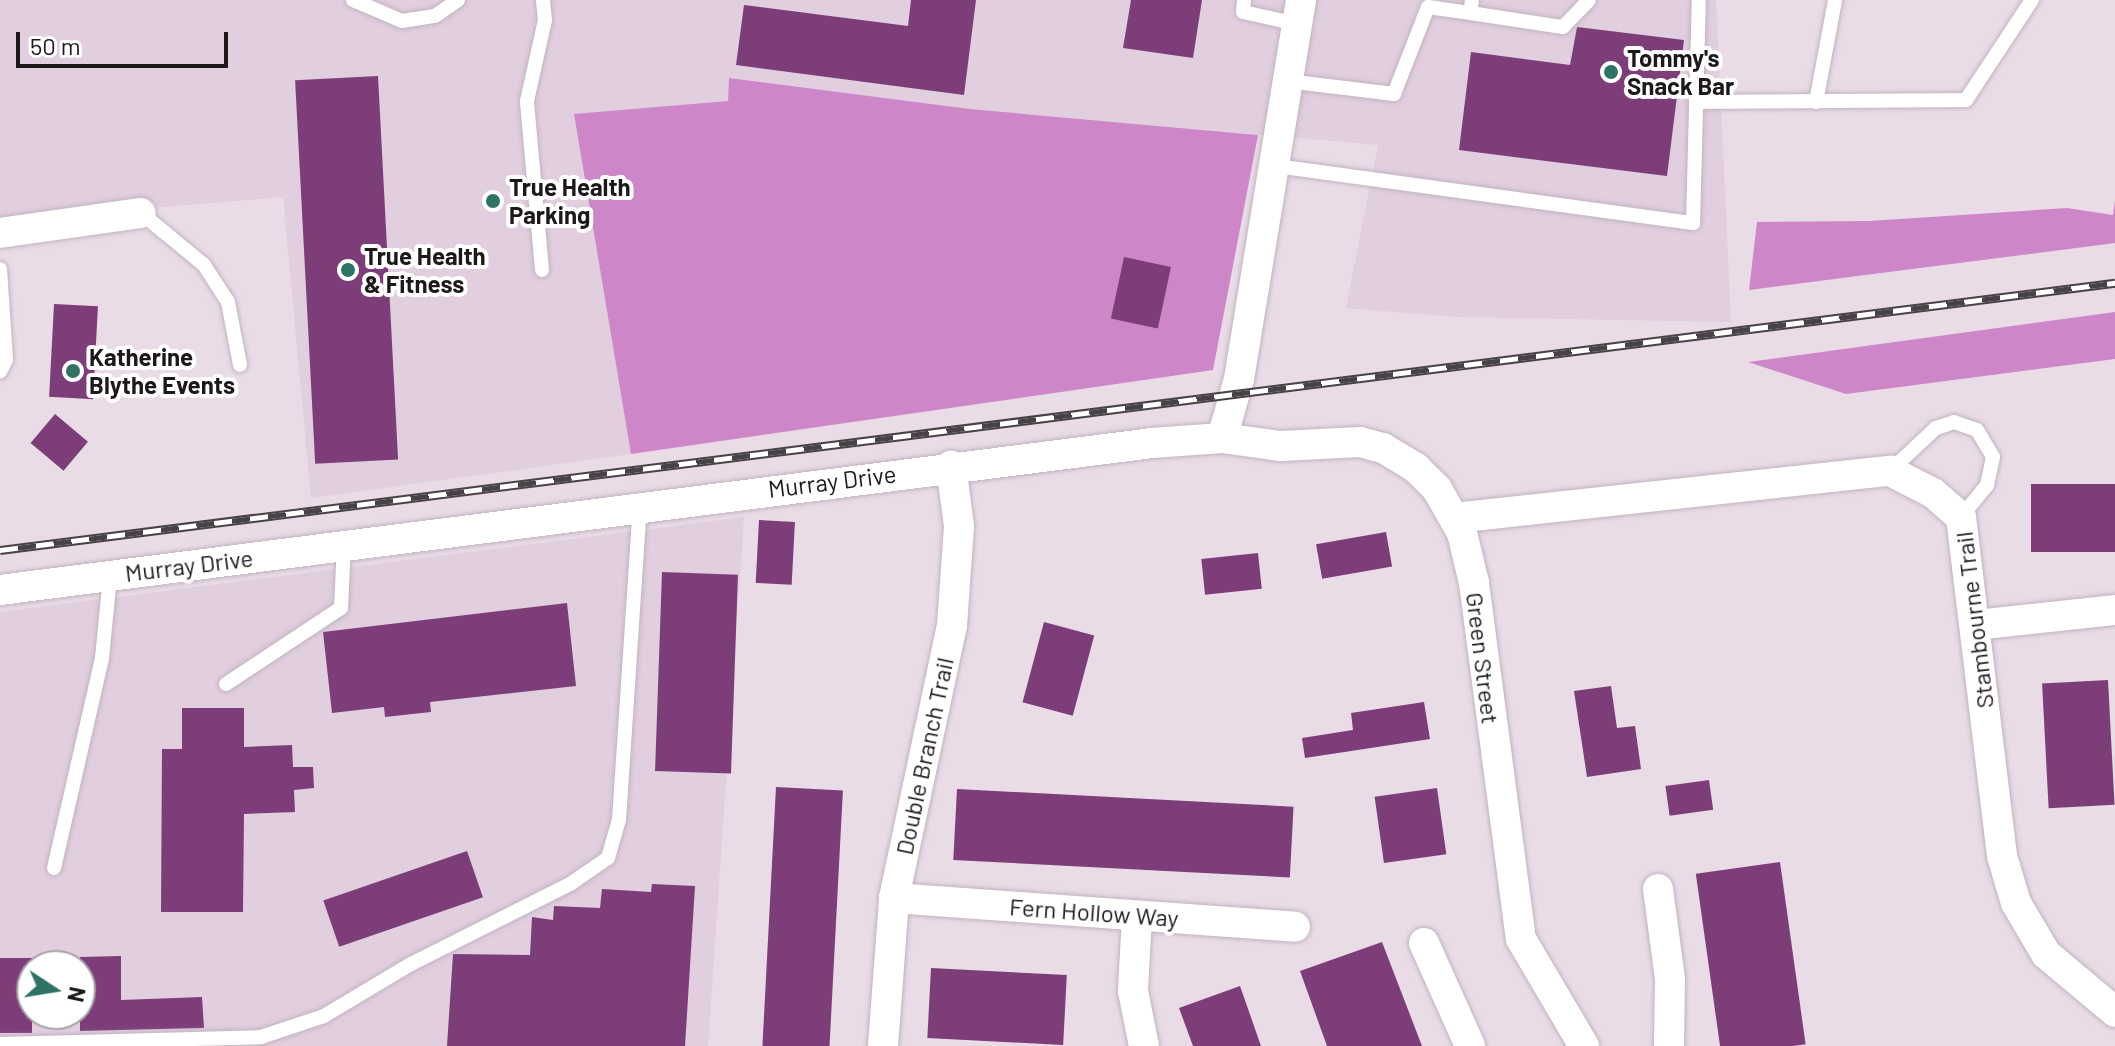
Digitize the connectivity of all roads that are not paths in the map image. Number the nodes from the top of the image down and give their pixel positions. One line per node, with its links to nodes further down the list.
1 (353, 0): 2 (lane)
2 (458, 0)
3 (543, 0): 19 (lane)
4 (1244, 0): 11 (lane)
5 (1589, 0): 10 (lane)
6 (1699, 0): 13 (lane)
7 (1835, 0): 14 (lane)
8 (2032, 0): 14 (lane)
9 (1429, 2): 10 (lane); 12 (lane)
10 (1471, 6)
11 (1299, 12): 12 (street)
12 (1287, 81): 15 (street)
13 (1696, 102): 14 (lane); 15 (lane)
14 (1816, 102)
15 (1276, 166): 22 (street)
16 (141, 213): 17 (street); 20 (lane)
17 (0, 233)
18 (0, 269): 21 (lane)
19 (542, 270)
20 (240, 365)
21 (0, 372)
22 (1222, 438): 23 (street, Murray Drive); 27 (street, Green Street)
23 (951, 466): 25 (street, Murray Drive); 36 (street, Double Branch Trail)
24 (1890, 471): 26 (street, Stambourne Trail); 26 (lane); 27 (street)
25 (640, 506): 28 (street, Murray Drive); 41 (lane)
26 (1961, 517): 32 (street, Stambourne Trail)
27 (1454, 518): 46 (street, Green Street)
28 (344, 545): 29 (street, Murray Drive); 33 (lane)
29 (110, 576): 30 (street, Murray Drive); 34 (lane)
30 (0, 590)
31 (2115, 610): 32 (street)
32 (1975, 625): 40 (street, Stambourne Trail)
33 (226, 684)
34 (54, 868)
35 (1658, 889): 47 (street)
36 (894, 898): 37 (street, Fern Hollow Way); 43 (street, Double Branch Trail)
37 (1137, 916): 38 (street, Fern Hollow Way); 44 (street)
38 (1295, 927)
39 (1424, 943): 45 (street)
40 (2115, 1012)
41 (228, 1042): 42 (lane)
42 (0, 1044)
43 (883, 1046)
44 (1144, 1046)
45 (1470, 1046)
46 (1584, 1046)
47 (1669, 1046)

